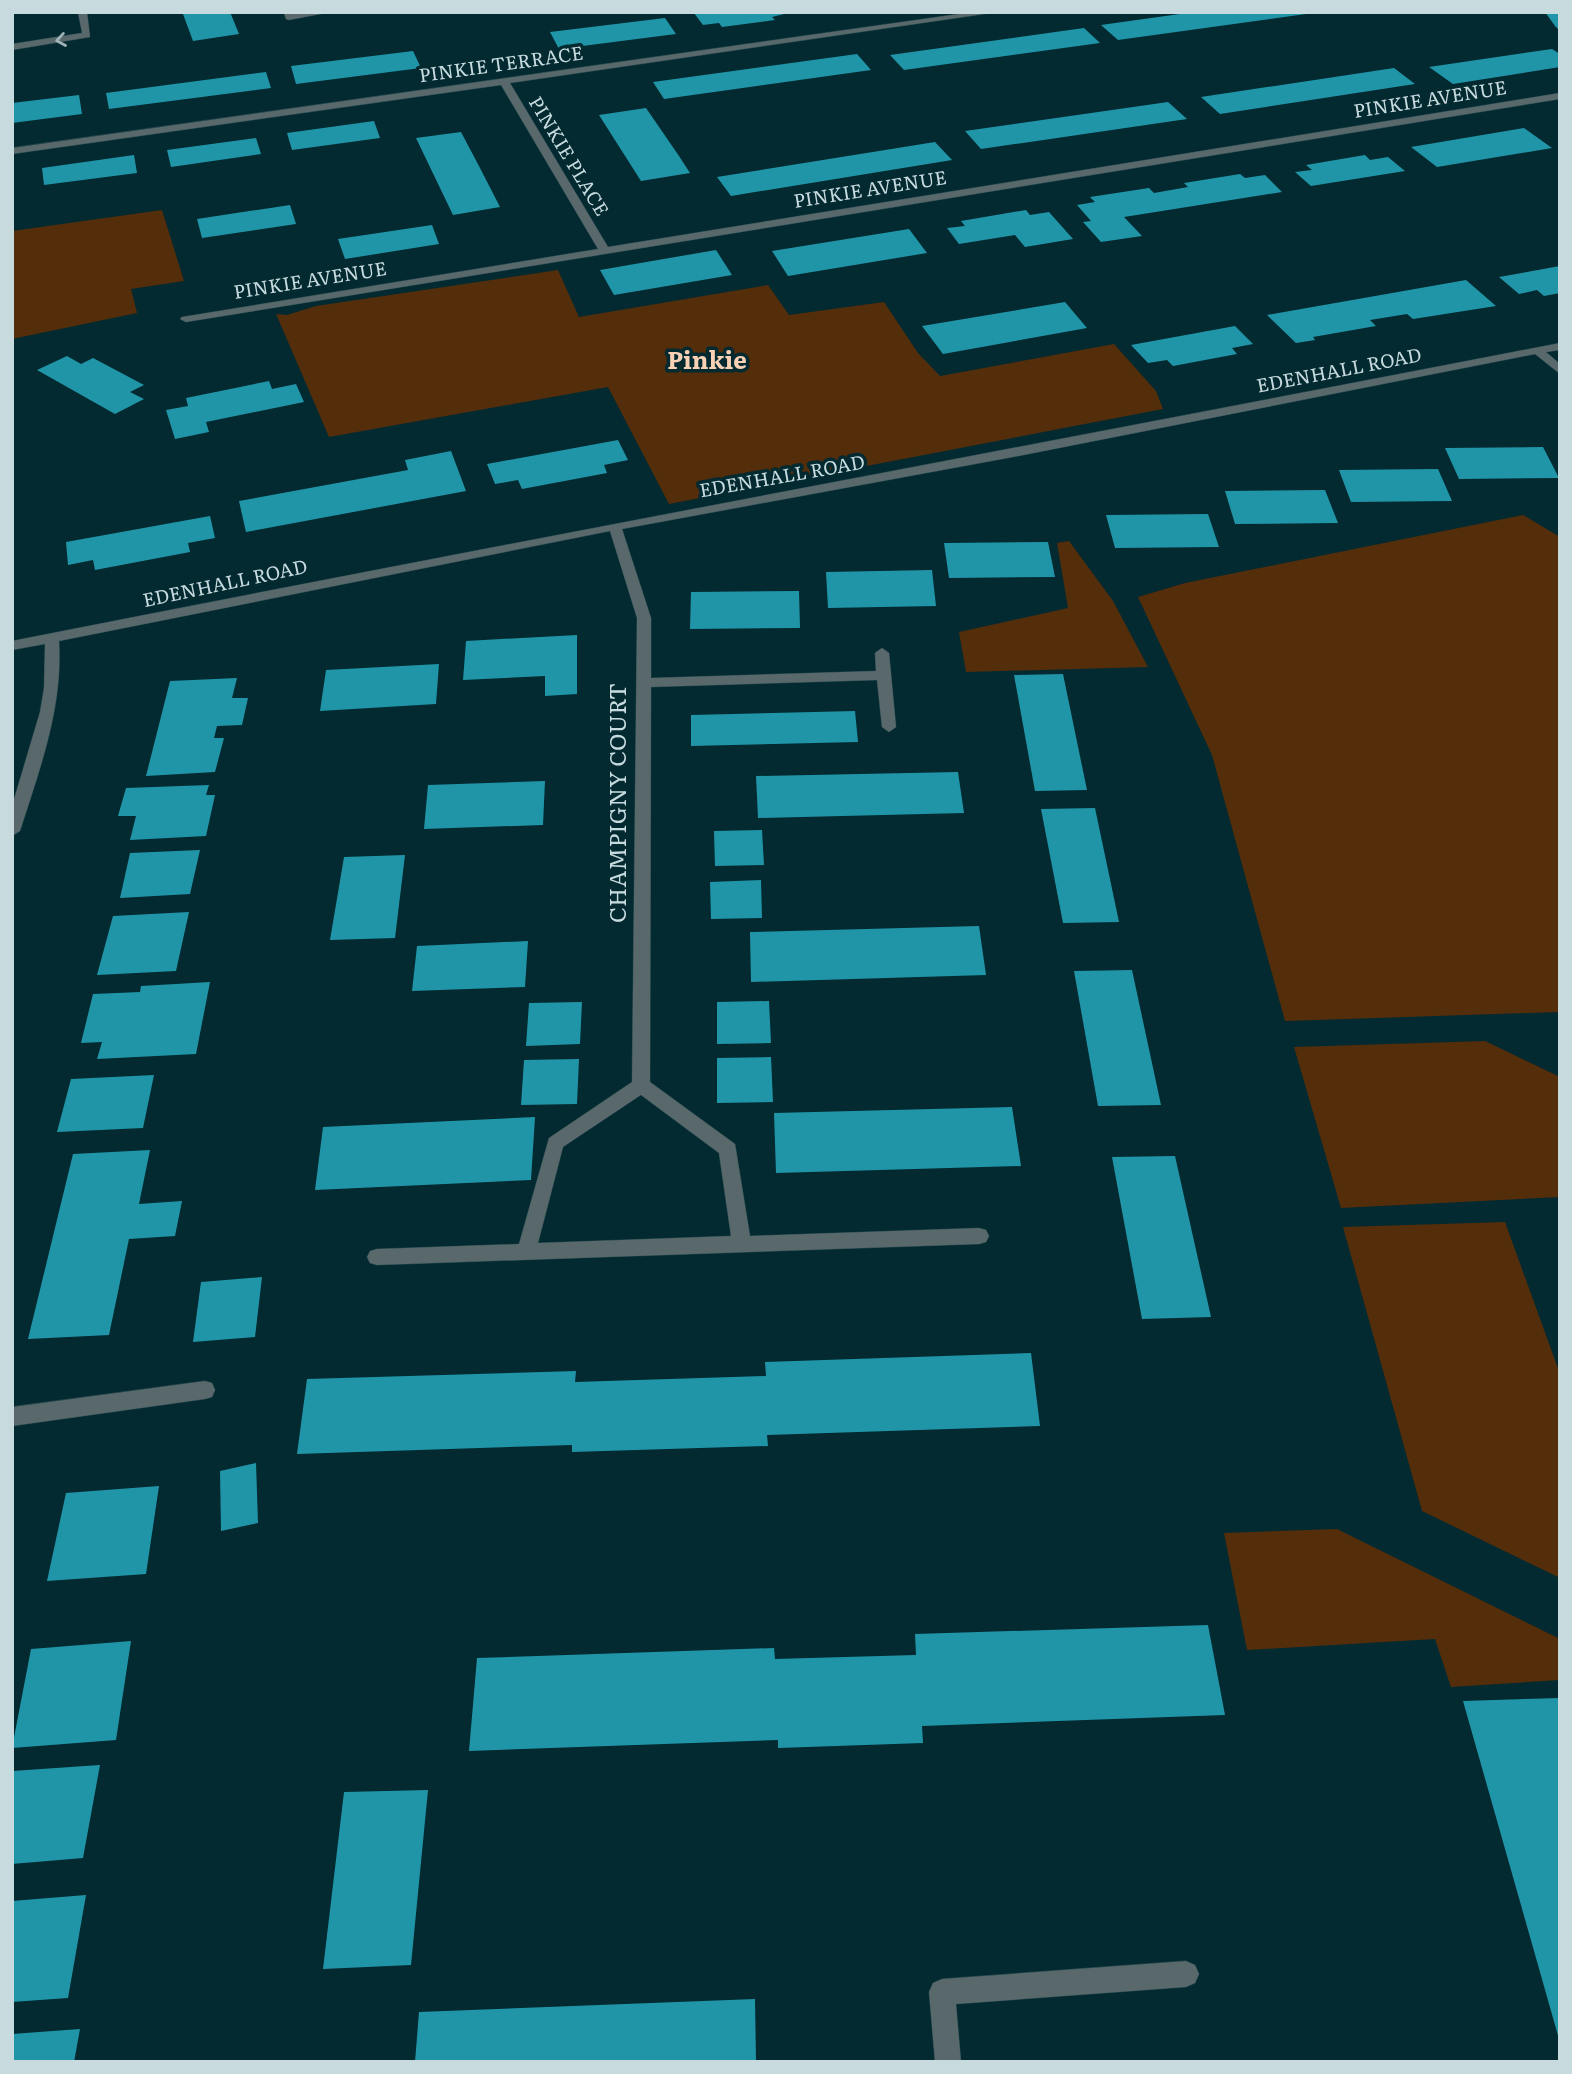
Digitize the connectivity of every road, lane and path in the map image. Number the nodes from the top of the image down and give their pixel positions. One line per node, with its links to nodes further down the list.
1 (82, 12): 5 (street, one-way to 5)
2 (288, 12): 3 (street)
3 (327, 12)
4 (994, 12): 6 (street, PINKIE TERRACE)
5 (12, 47)
6 (504, 81): 8 (street, PINKIE TERRACE); 9 (street, PINKIE PLACE)
7 (1560, 96): 9 (street, PINKIE AVENUE)
8 (12, 151)
9 (604, 250): 10 (street, PINKIE AVENUE)
10 (186, 319)
11 (1560, 346): 12 (street, EDENHALL ROAD)
12 (1538, 351): 13 (street); 14 (street, EDENHALL ROAD)
13 (1560, 370)
14 (615, 526): 15 (street, EDENHALL ROAD); 19 (street, CHAMPIGNY COURT)
15 (52, 639): 16 (street, EDENHALL ROAD); 21 (street)
16 (12, 646)
17 (882, 653): 18 (street)
18 (884, 675): 19 (street); 20 (street)
19 (643, 683): 22 (street, CHAMPIGNY COURT)
20 (889, 727)
21 (12, 831)
22 (641, 1085): 24 (street); 25 (street)
23 (979, 1236): 24 (street)
24 (742, 1244): 25 (street)
25 (526, 1252): 26 (street)
26 (377, 1257)
27 (205, 1390): 28 (street)
28 (12, 1417)
29 (1186, 1974): 30 (street)
30 (948, 2062)

